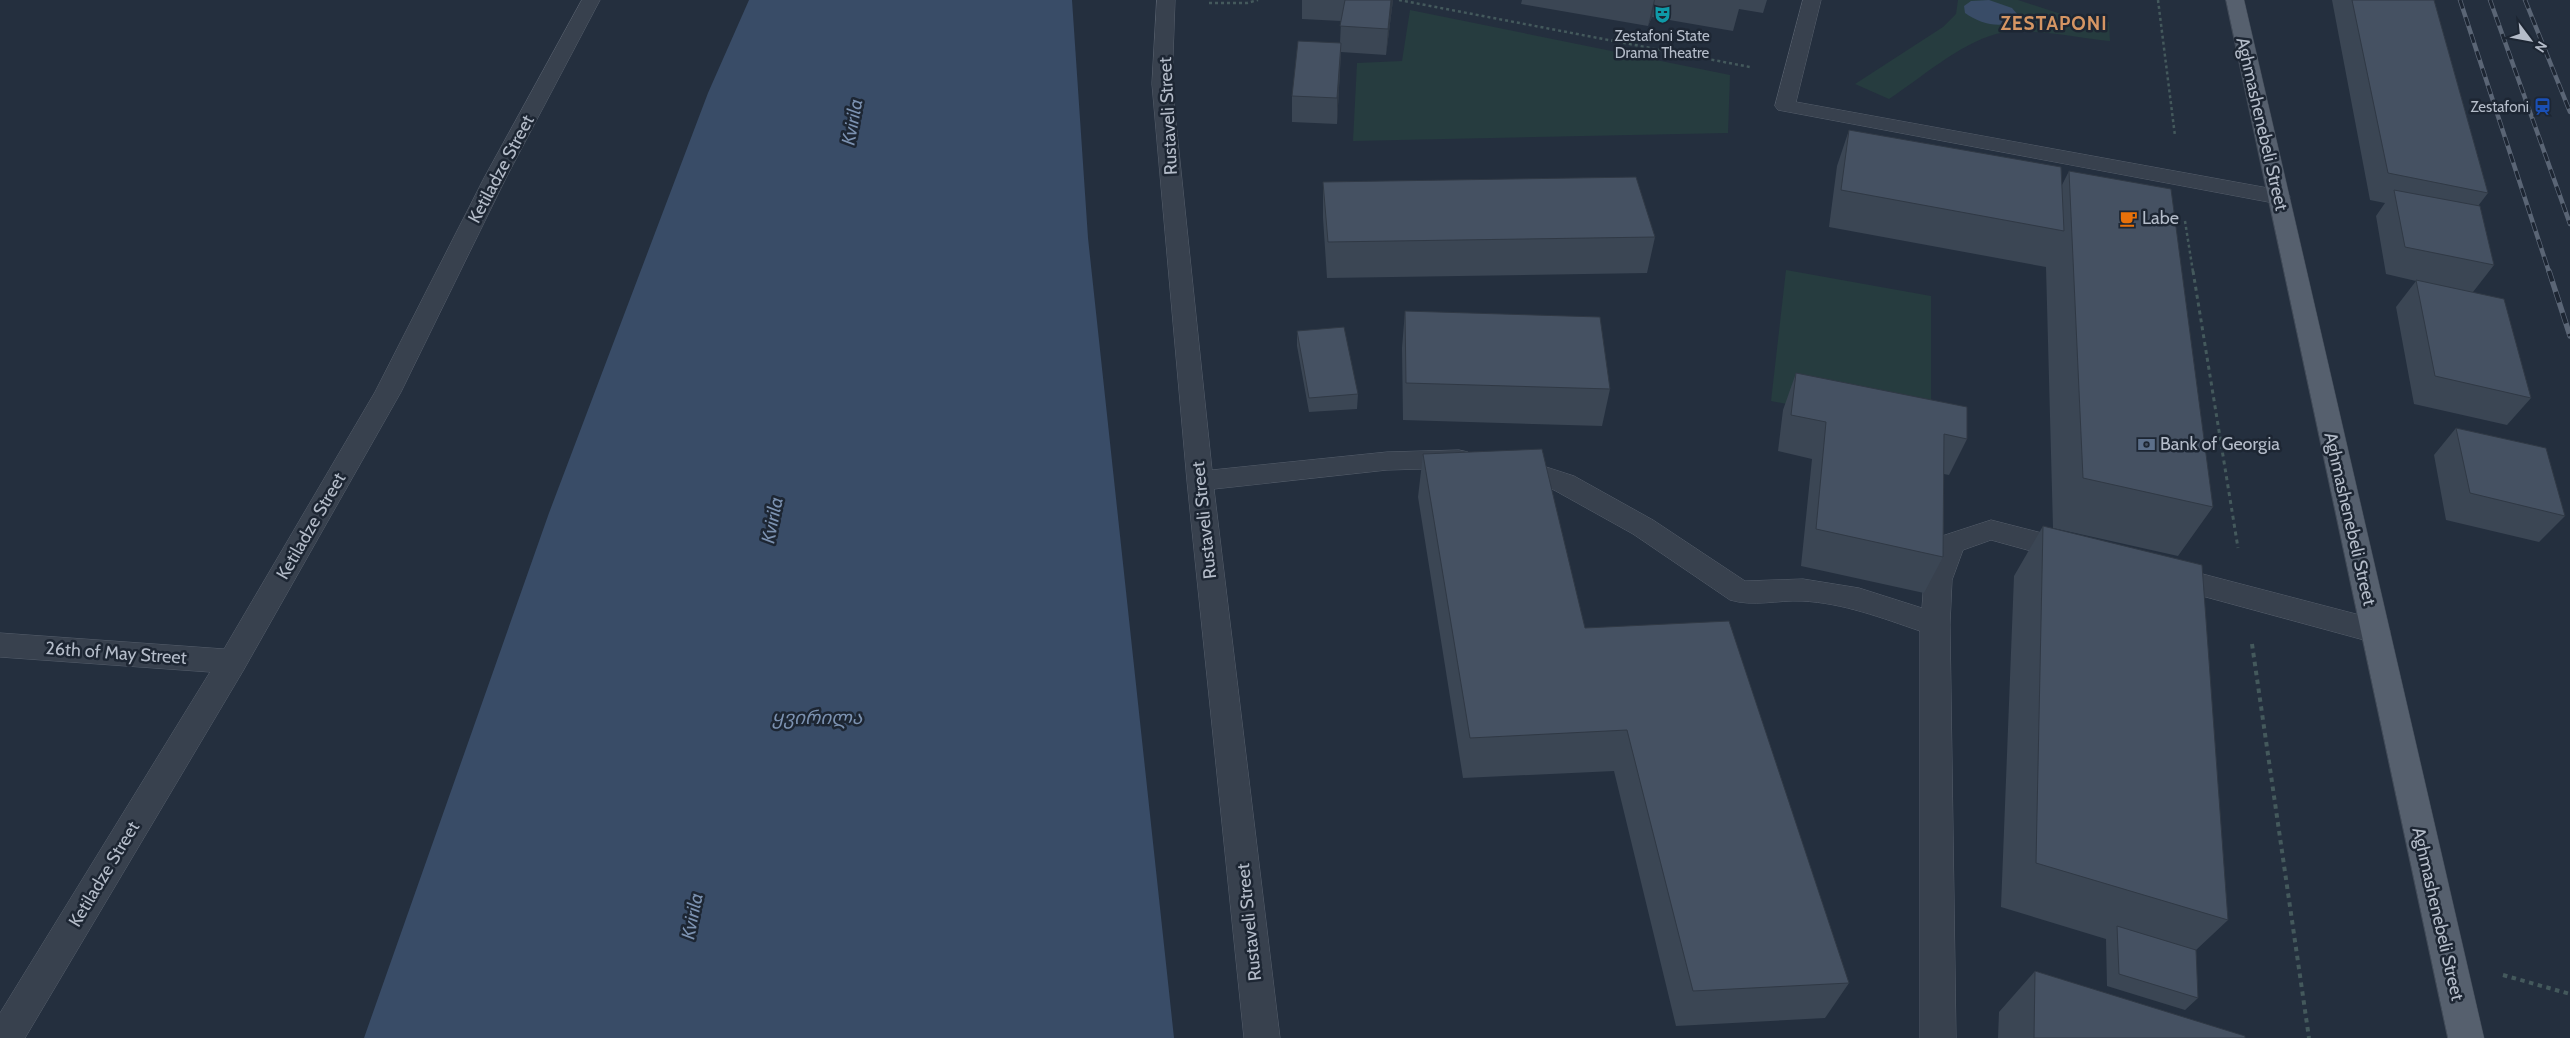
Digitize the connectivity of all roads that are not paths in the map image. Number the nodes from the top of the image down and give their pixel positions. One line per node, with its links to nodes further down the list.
1 (591, 0): 12 (street, Ketiladze Street)
2 (1812, 0): 5 (street)
3 (2234, 0): 5 (main road, Aghmashenebeli Street)
4 (1166, 1): 6 (street, Rustaveli Street)
5 (2278, 197): 10 (main road, Aghmashenebeli Street)
6 (1200, 481): 9 (street); 14 (street, Rustaveli Street)
7 (2093, 556): 9 (street)
8 (2139, 568): 10 (street)
9 (1935, 624): 15 (street)
10 (2376, 631): 16 (main road, Aghmashenebeli Street)
11 (0, 645): 12 (street, 26th of May Street)
12 (232, 662): 13 (street, Ketiladze Street)
13 (5, 1038)
14 (1262, 1038)
15 (1938, 1038)
16 (2466, 1038)

